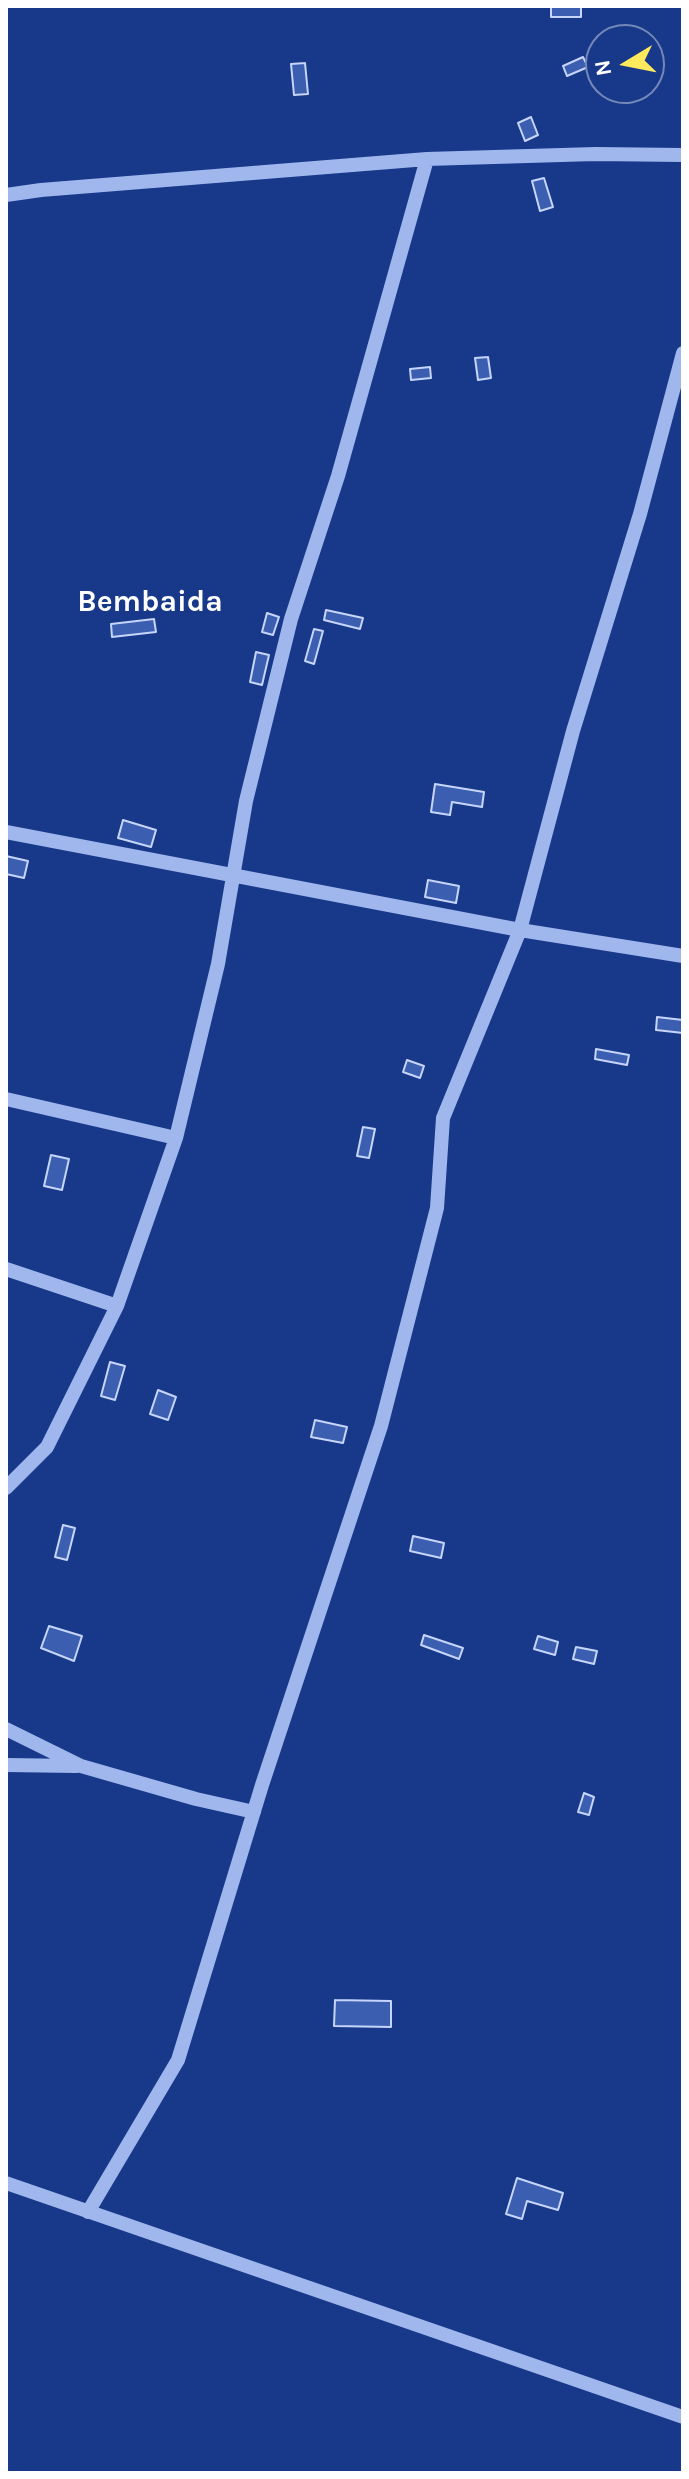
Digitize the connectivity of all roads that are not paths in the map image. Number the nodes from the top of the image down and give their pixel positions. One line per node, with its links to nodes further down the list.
1 (683, 155): 2 (street)
2 (427, 159): 3 (street); 6 (street)
3 (6, 195)
4 (683, 353): 7 (street)
5 (6, 832): 6 (street)
6 (234, 874): 7 (street); 10 (street)
7 (520, 930): 8 (street); 17 (street)
8 (683, 956)
9 (6, 1099): 10 (street)
10 (176, 1138): 12 (street)
11 (6, 1269): 12 (street)
12 (117, 1306): 13 (street)
13 (6, 1488)
14 (6, 1729): 16 (street)
15 (6, 1765): 16 (street)
16 (81, 1766): 17 (street)
17 (254, 1812): 19 (street)
18 (6, 2183): 19 (street)
19 (88, 2212): 20 (street)
20 (683, 2417)

